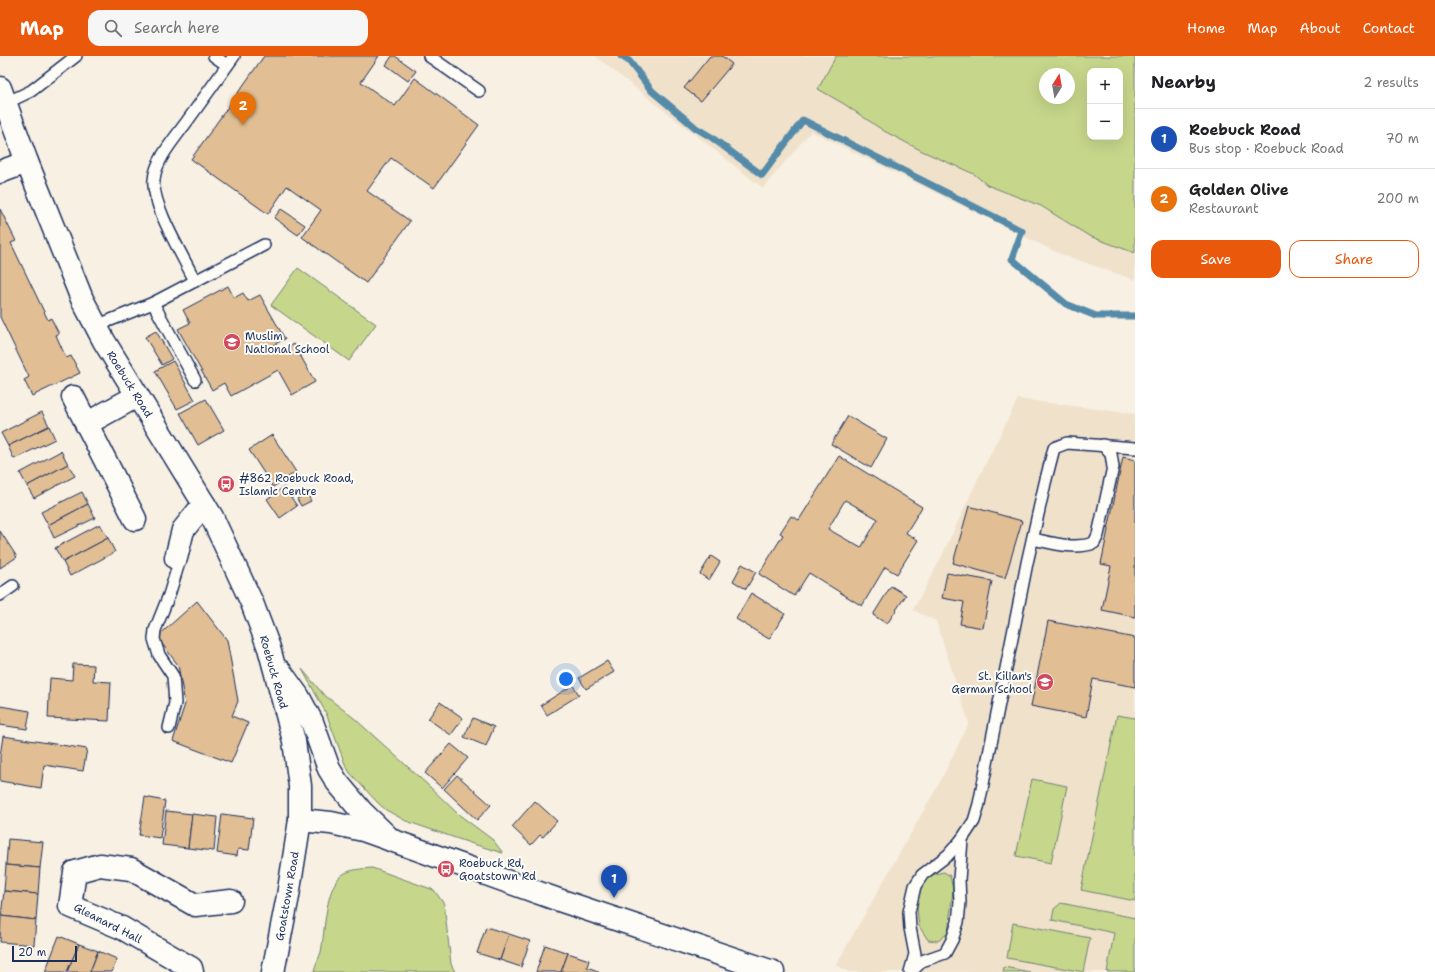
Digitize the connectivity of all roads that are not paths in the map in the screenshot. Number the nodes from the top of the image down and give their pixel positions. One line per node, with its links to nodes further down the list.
1 (76, 56): 6 (lane)
2 (214, 56): 4 (lane)
3 (429, 56): 5 (lane)
4 (230, 60): 10 (lane)
5 (479, 91)
6 (3, 95): 7 (main road, Roebuck Road)
7 (27, 162): 8 (main road); 12 (main road, Roebuck Road)
8 (0, 172)
9 (264, 245): 10 (lane)
10 (195, 280): 11 (lane)
11 (153, 303): 12 (lane); 13 (lane)
12 (96, 326): 14 (main road, Roebuck Road)
13 (195, 380)
14 (137, 396): 16 (main road); 19 (main road, Roebuck Road)
15 (73, 397): 16 (main road)
16 (86, 424): 20 (main road)
17 (1103, 445): 18 (lane); 21 (lane); 21 (lane)
18 (1135, 448)
19 (204, 504): 22 (main road); 25 (main road, Roebuck Road)
20 (135, 519)
21 (1033, 539): 28 (lane)
22 (176, 558): 26 (lane)
23 (13, 586): 24 (lane)
24 (0, 594)
25 (272, 661): 27 (main road, Roebuck Road); 29 (main road)
26 (169, 728)
27 (300, 820): 29 (main road); 32 (main road, Goatstown Road)
28 (962, 839): 34 (lane); 34 (lane)
29 (391, 840): 33 (main road)
30 (231, 901): 31 (main road, Gleanard Hall)
31 (192, 972)
32 (273, 972)
33 (773, 972)
34 (910, 972)

